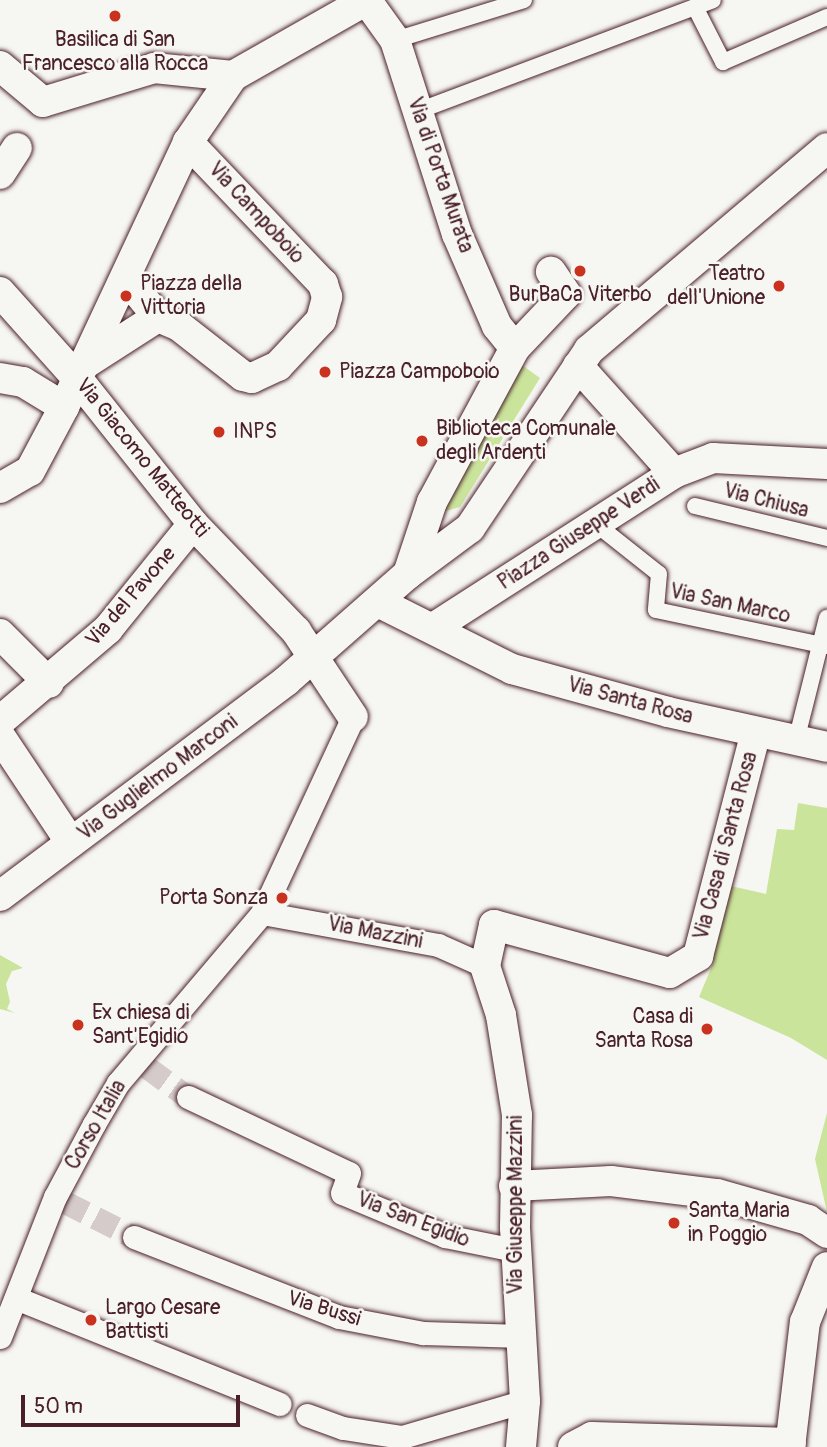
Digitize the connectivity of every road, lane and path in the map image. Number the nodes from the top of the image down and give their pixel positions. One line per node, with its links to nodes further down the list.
1 (367, 0): 8 (street, Via di Porta Murata); 10 (street)
2 (524, 0): 8 (lane)
3 (666, 0): 6 (lane)
4 (713, 0): 5 (lane)
5 (695, 7): 6 (lane); 7 (lane)
6 (673, 15): 11 (lane)
7 (827, 17)
8 (395, 40): 11 (street, Via di Porta Murata)
9 (0, 66): 10 (street)
10 (233, 76): 12 (street)
11 (418, 111): 20 (street, Via di Porta Murata)
12 (188, 142): 16 (street); 19 (street, Via Campoboio)
13 (17, 148): 15 (street)
14 (827, 148): 21 (street)
15 (0, 174)
16 (130, 271): 19 (street); 22 (street)
17 (551, 272): 20 (street)
18 (0, 292): 22 (street, Via Giacomo Matteotti)
19 (158, 317): 22 (street)
20 (515, 348): 32 (street)
21 (584, 358): 26 (street, Piazza Giuseppe Verdi); 32 (street)
22 (81, 371): 24 (street); 29 (street, Via Giacomo Matteotti)
23 (0, 378): 24 (street)
24 (64, 407): 27 (street)
25 (827, 464): 26 (street)
26 (667, 482): 30 (street, Piazza Giuseppe Verdi)
27 (0, 488)
28 (695, 506): 31 (lane, Via Chiusa)
29 (194, 524): 38 (street, Via Giacomo Matteotti); 39 (street, Via del Pavone)
30 (596, 524): 35 (street, Piazza Giuseppe Verdi); 37 (lane, Via San Marco)
31 (827, 538)
32 (408, 574): 33 (street)
33 (378, 601): 35 (street, Via Santa Rosa); 38 (street)
34 (827, 618): 37 (lane)
35 (437, 630): 42 (street, Via Santa Rosa)
36 (0, 634): 39 (street)
37 (824, 645): 44 (lane)
38 (314, 658): 40 (street, Via Giacomo Matteotti); 46 (street, Via Guglielmo Marconi)
39 (48, 683): 41 (street, Via del Pavone)
40 (353, 717): 48 (street, Corso Italia)
41 (0, 721)
42 (756, 732): 44 (street, Via Santa Rosa); 49 (street, Via Casa di Santa Rosa)
43 (0, 736): 46 (street)
44 (796, 741): 45 (street, Via Santa Rosa)
45 (827, 747)
46 (71, 843): 47 (street, Via Guglielmo Marconi)
47 (0, 896)
48 (262, 913): 49 (street, Via Mazzini); 56 (street, Corso Italia)
49 (485, 966): 51 (street, Via Giuseppe Mazzini)
50 (188, 1097): 54 (street, Via San Egidio)
51 (514, 1186): 52 (street); 54 (street, Via Giuseppe Mazzini)
52 (827, 1233)
53 (134, 1237): 57 (street, Via Bussi)
54 (515, 1250): 57 (street, Via Giuseppe Mazzini)
55 (827, 1267): 62 (street)
56 (16, 1298): 58 (street, Corso Italia); 60 (street)
57 (523, 1336): 59 (street, Via Giuseppe Mazzini)
58 (0, 1337)
59 (525, 1401): 61 (street); 63 (street, Via Giuseppe Mazzini)
60 (280, 1404)
61 (307, 1415)
62 (790, 1445): 64 (street)
63 (521, 1447)
64 (573, 1447)

